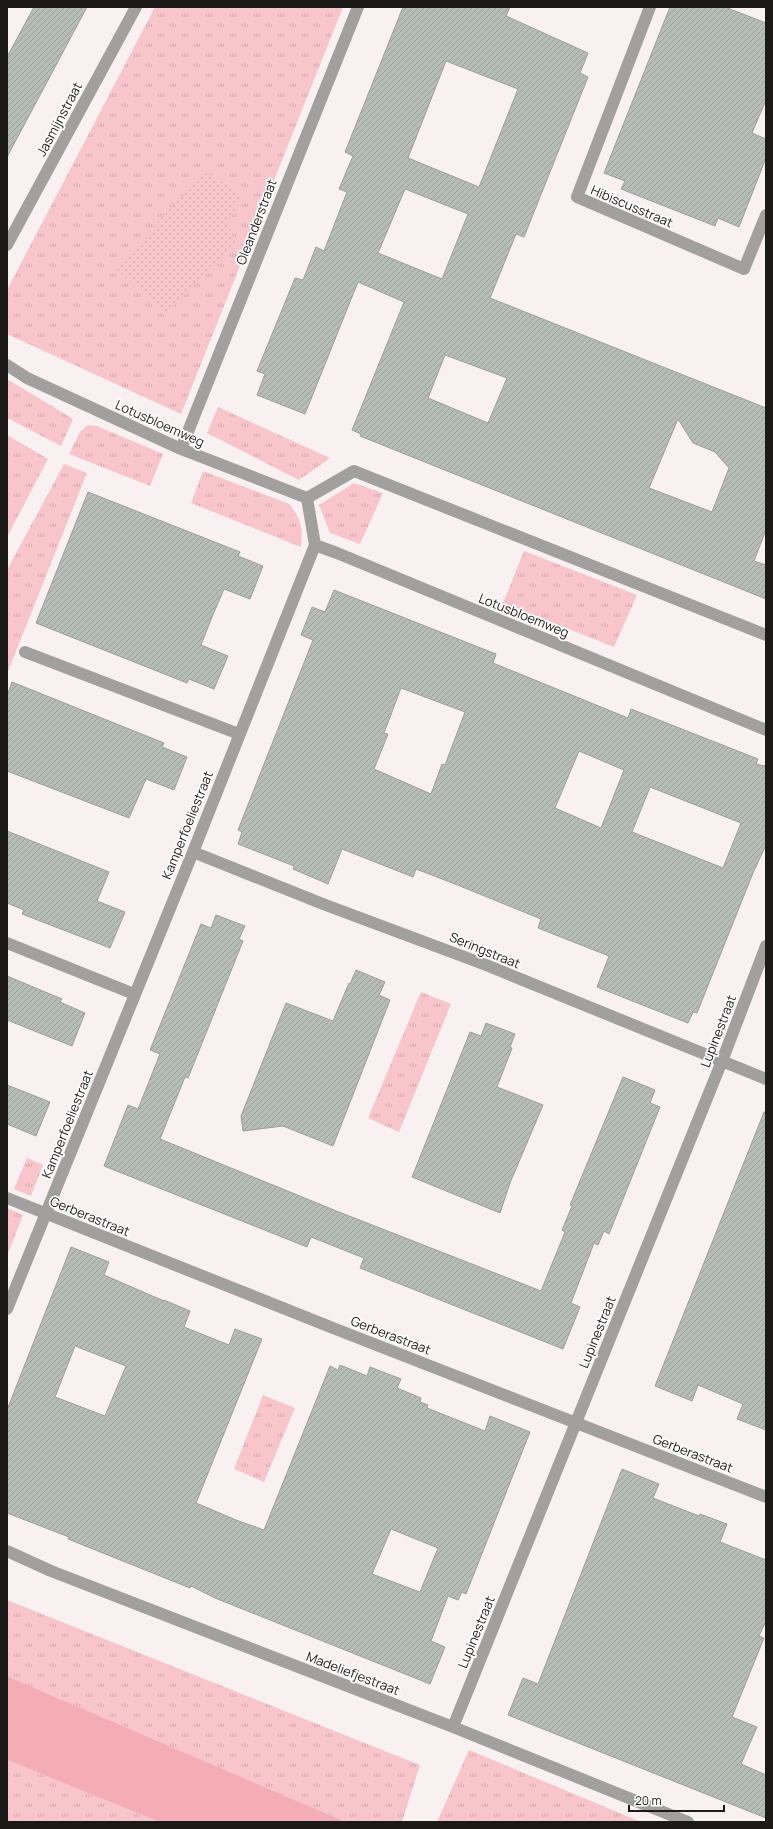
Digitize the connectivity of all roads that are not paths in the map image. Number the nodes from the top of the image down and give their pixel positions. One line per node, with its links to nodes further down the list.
1 (136, 7): 5 (street, Jasmijnstraat)
2 (358, 7): 7 (street, Oleanderstraat)
3 (650, 7): 4 (street, Hibiscusstraat)
4 (766, 215)
5 (7, 245)
6 (7, 365): 7 (street, Lotusbloemweg)
7 (181, 449): 8 (street, Lotusbloemweg)
8 (307, 498): 9 (street); 10 (street)
9 (315, 545): 12 (street, Lotusbloemweg); 13 (street, Kamperfoeliestraat)
10 (766, 634)
11 (25, 652): 13 (street)
12 (766, 730)
13 (239, 734): 14 (street, Kamperfoeliestraat)
14 (192, 852): 17 (street, Kamperfoeliestraat); 18 (street, Seringstraat)
15 (7, 943): 17 (street)
16 (766, 946): 18 (street, Lupinestraat)
17 (134, 994): 21 (street, Kamperfoeliestraat)
18 (722, 1060): 19 (street, Seringstraat); 23 (street, Lupinestraat)
19 (766, 1079)
20 (7, 1198): 21 (street, Gerberastraat)
21 (46, 1213): 22 (street, Kamperfoeliestraat); 23 (street, Gerberastraat)
22 (7, 1309)
23 (576, 1423): 24 (street, Gerberastraat); 26 (street, Lupinestraat)
24 (766, 1497)
25 (7, 1551): 26 (street, Madeliefjestraat)
26 (453, 1727): 27 (street, Madeliefjestraat)
27 (688, 1822)

